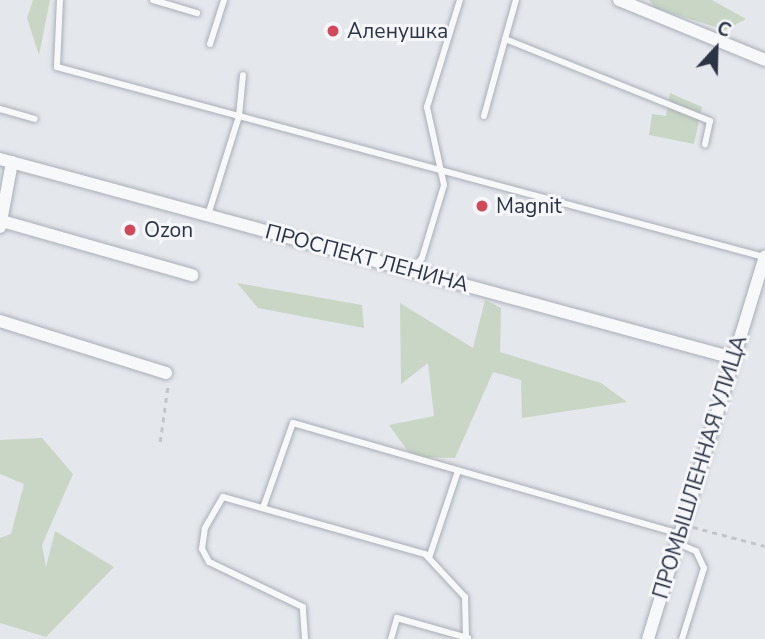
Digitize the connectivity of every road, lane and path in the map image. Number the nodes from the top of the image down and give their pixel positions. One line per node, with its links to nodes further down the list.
1 (60, 0): 14 (lane)
2 (153, 0): 7 (lane)
3 (224, 0): 10 (lane)
4 (460, 0): 19 (lane)
5 (516, 0): 9 (lane)
6 (619, 0): 11 (street)
7 (170, 2): 8 (lane)
8 (197, 13)
9 (505, 39): 15 (lane); 17 (lane)
10 (210, 44)
11 (765, 60)
12 (243, 75): 14 (lane)
13 (0, 109): 16 (lane)
14 (239, 116): 19 (lane); 20 (lane)
15 (484, 116)
16 (35, 119)
17 (705, 144)
18 (6, 160): 20 (street, ПРОСПЕКТ ЛЕНИНА); 21 (street)
19 (443, 171): 22 (lane); 23 (lane)
20 (208, 215): 23 (street, ПРОСПЕКТ ЛЕНИНА)
21 (1, 224): 24 (street)
22 (765, 256): 26 (street, ПРОМЫШЛЕННАЯ УЛИЦА)
23 (411, 270): 26 (street, ПРОСПЕКТ ЛЕНИНА)
24 (192, 275)
25 (0, 320): 27 (street)
26 (733, 358): 31 (street, ПРОМЫШЛЕННАЯ УЛИЦА)
27 (166, 373): 28 (path)
28 (160, 442)
29 (458, 471): 30 (lane); 31 (lane); 33 (lane)
30 (263, 508): 33 (lane); 35 (lane)
31 (680, 534): 32 (path); 37 (street, ПРОМЫШЛЕННАЯ УЛИЦА); 38 (lane)
32 (765, 546)
33 (429, 558): 34 (lane)
34 (468, 638): 36 (lane)
35 (305, 639)
36 (391, 639)
37 (648, 639)
38 (682, 639)

